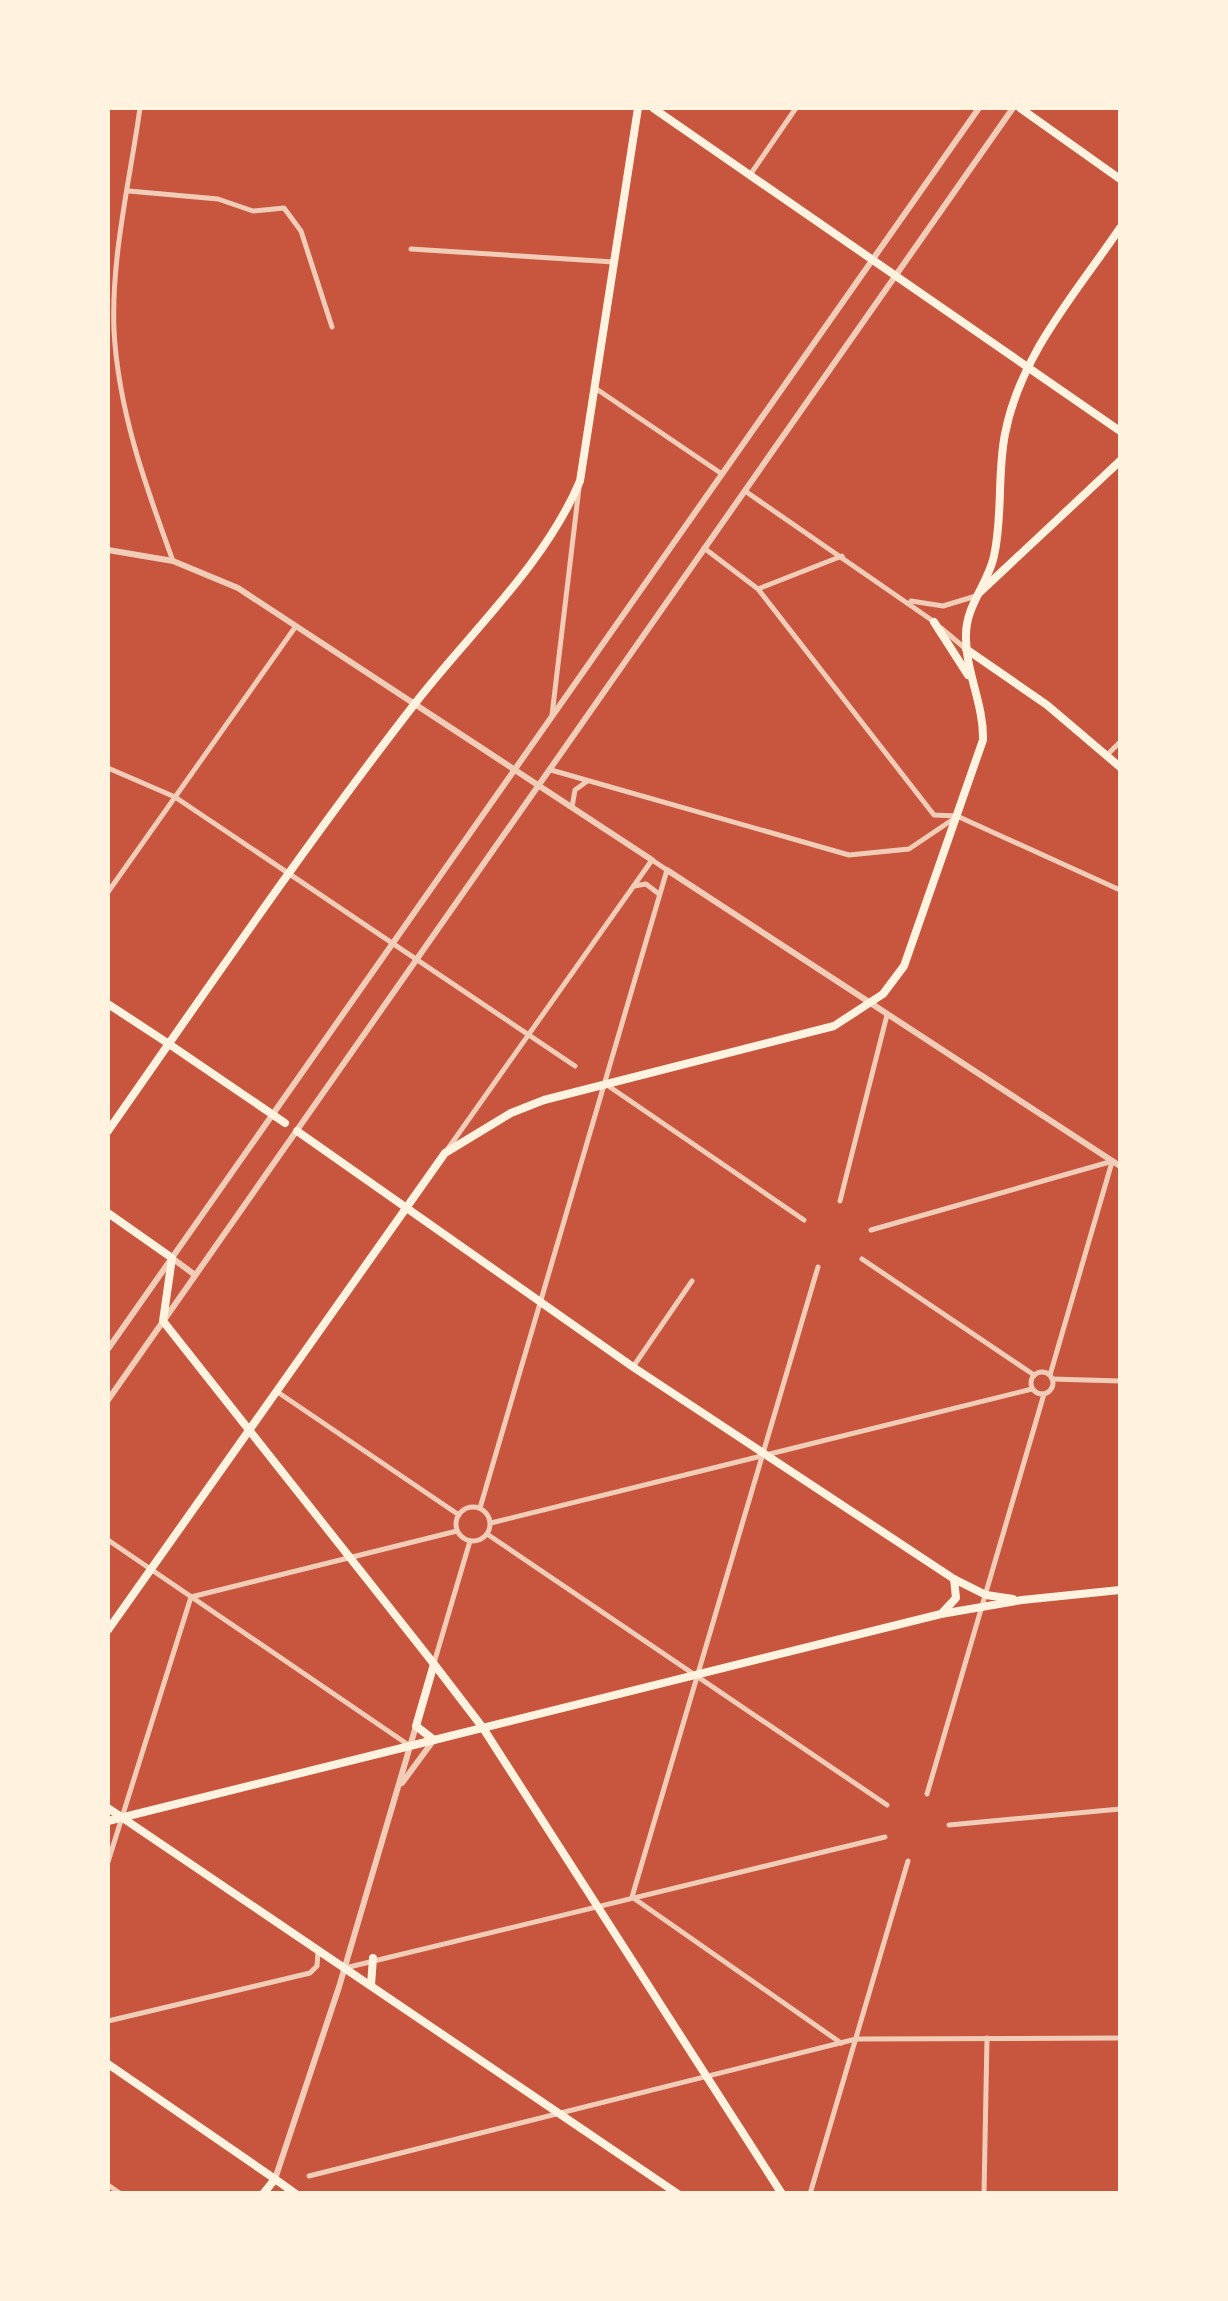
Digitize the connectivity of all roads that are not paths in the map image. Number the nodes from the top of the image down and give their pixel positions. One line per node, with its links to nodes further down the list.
1 (140, 108): 9 (street)
2 (638, 108): 13 (main road)
3 (653, 108): 7 (main road)
4 (796, 108): 7 (street)
5 (979, 108): 12 (street)
6 (1016, 108): 8 (main road); 14 (street)
7 (750, 174): 12 (main road)
8 (1120, 178)
9 (128, 192): 15 (street); 26 (street)
10 (1120, 228): 16 (main road)
11 (411, 249): 13 (street)
12 (872, 259): 14 (main road); 20 (street)
13 (614, 262): 17 (main road)
14 (895, 275): 16 (main road); 22 (street)
15 (332, 327)
16 (1026, 366): 18 (main road); 28 (main road)
17 (594, 388): 20 (street); 21 (main road)
18 (1120, 431)
19 (1120, 461): 28 (main road)
20 (722, 474): 35 (street)
21 (580, 481): 34 (main road); 35 (street)
22 (744, 490): 23 (street); 25 (street)
23 (704, 548): 27 (street); 41 (street)
24 (108, 550): 26 (street)
25 (842, 556): 27 (street); 29 (street)
26 (173, 562): 31 (street)
27 (758, 589): 46 (street)
28 (976, 596): 29 (street); 32 (main road)
29 (908, 601): 30 (street)
30 (934, 622): 32 (street); 33 (main road)
31 (296, 626): 34 (street); 44 (street)
32 (966, 649): 33 (main road); 37 (main road)
33 (972, 684): 46 (main road)
34 (414, 704): 40 (street); 49 (main road)
35 (551, 718): 40 (street)
36 (1120, 742): 37 (street)
37 (1107, 754): 38 (main road)
38 (1120, 767)
39 (108, 768): 44 (street)
40 (515, 770): 43 (street); 54 (street)
41 (551, 770): 42 (street); 43 (street)
42 (587, 782): 45 (street); 46 (street)
43 (540, 786): 45 (street); 55 (street)
44 (175, 796): 49 (street); 52 (street)
45 (572, 807): 47 (street)
46 (957, 816): 51 (street); 56 (main road)
47 (652, 860): 48 (street); 50 (street)
48 (668, 870): 53 (street); 56 (street)
49 (288, 873): 54 (street); 60 (main road)
50 (634, 886): 53 (street); 59 (street)
51 (1120, 890)
52 (108, 892)
53 (660, 897): 62 (street)
54 (394, 944): 55 (street); 63 (street)
55 (418, 960): 59 (street); 65 (street)
56 (871, 1003): 58 (street); 62 (main road)
57 (108, 1004): 60 (main road)
58 (888, 1014): 67 (street); 68 (street)
59 (529, 1034): 61 (street); 66 (street)
60 (169, 1044): 63 (main road); 64 (main road)
61 (575, 1066)
62 (605, 1083): 66 (main road); 71 (street); 78 (street)
63 (273, 1115): 65 (main road); 73 (street)
64 (108, 1131)
65 (297, 1131): 69 (main road); 76 (street)
66 (446, 1152): 69 (main road)
67 (1116, 1163): 72 (street); 83 (street)
68 (840, 1201)
69 (408, 1206): 78 (main road); 86 (main road)
70 (108, 1213): 73 (main road)
71 (804, 1220)
72 (870, 1230)
73 (172, 1258): 76 (street); 79 (main road); 80 (street)
74 (862, 1259): 82 (street)
75 (818, 1266): 90 (street)
76 (196, 1275): 79 (street)
77 (692, 1282): 81 (street)
78 (541, 1301): 81 (main road); 91 (street)
79 (163, 1321): 88 (street); 89 (main road)
80 (108, 1349)
81 (633, 1367): 90 (main road)
82 (1034, 1375): 83 (street); 85 (street)
83 (1051, 1377): 84 (street); 87 (street)
84 (1120, 1381)
85 (1032, 1388): 87 (street); 90 (street)
86 (276, 1392): 89 (main road); 92 (street)
87 (1044, 1394): 102 (street)
88 (108, 1400)
89 (250, 1430): 98 (main road); 99 (main road)
90 (765, 1455): 93 (street); 100 (main road); 109 (street)
91 (480, 1508): 92 (street); 93 (street)
92 (458, 1515): 94 (street)
93 (491, 1523): 95 (street)
94 (458, 1531): 97 (street); 98 (street)
95 (487, 1534): 97 (street); 109 (street)
96 (108, 1540): 99 (street)
97 (470, 1541): 108 (street)
98 (350, 1558): 103 (street); 108 (main road)
99 (150, 1570): 103 (street); 107 (main road)
100 (954, 1580): 102 (main road); 106 (main road)
101 (1120, 1590): 104 (main road)
102 (986, 1595): 104 (main road); 105 (street)
103 (191, 1597): 115 (street); 121 (street)
104 (1022, 1600): 105 (main road)
105 (982, 1607): 106 (main road); 116 (street)
106 (941, 1614): 109 (main road)
107 (108, 1630)
108 (434, 1664): 110 (main road); 111 (main road)
109 (698, 1675): 113 (main road); 117 (street); 127 (street)
110 (429, 1682): 111 (main road); 112 (main road)
111 (452, 1687): 113 (main road)
112 (416, 1726): 114 (main road); 115 (street)
113 (483, 1728): 114 (main road); 128 (main road)
114 (434, 1740): 115 (main road); 118 (street)
115 (410, 1746): 118 (street); 121 (main road)
116 (927, 1794)
117 (887, 1805)
118 (392, 1807): 131 (street)
119 (108, 1808): 121 (main road)
120 (1120, 1809): 123 (street)
121 (122, 1817): 122 (main road); 125 (street); 129 (main road)
122 (108, 1821)
123 (950, 1825)
124 (885, 1837): 127 (street)
125 (108, 1862)
126 (908, 1862): 136 (street)
127 (632, 1897): 128 (street); 137 (street)
128 (598, 1906): 130 (street); 139 (main road)
129 (318, 1950): 131 (main road); 133 (street)
130 (374, 1958): 131 (street); 132 (main road)
131 (345, 1968): 132 (main road); 142 (street)
132 (371, 1985): 140 (main road)
133 (108, 2021)
134 (987, 2038): 135 (street); 136 (street); 150 (street)
135 (1120, 2038)
136 (856, 2039): 137 (street); 149 (street)
137 (841, 2043): 139 (street)
138 (108, 2064): 142 (main road)
139 (708, 2078): 140 (street); 148 (main road)
140 (563, 2115): 141 (street); 144 (main road)
141 (309, 2176)
142 (275, 2179): 146 (main road); 147 (main road)
143 (108, 2185): 145 (street)
144 (678, 2193)
145 (121, 2194)
146 (263, 2194)
147 (296, 2194)
148 (782, 2194)
149 (810, 2194)
150 (984, 2194)

